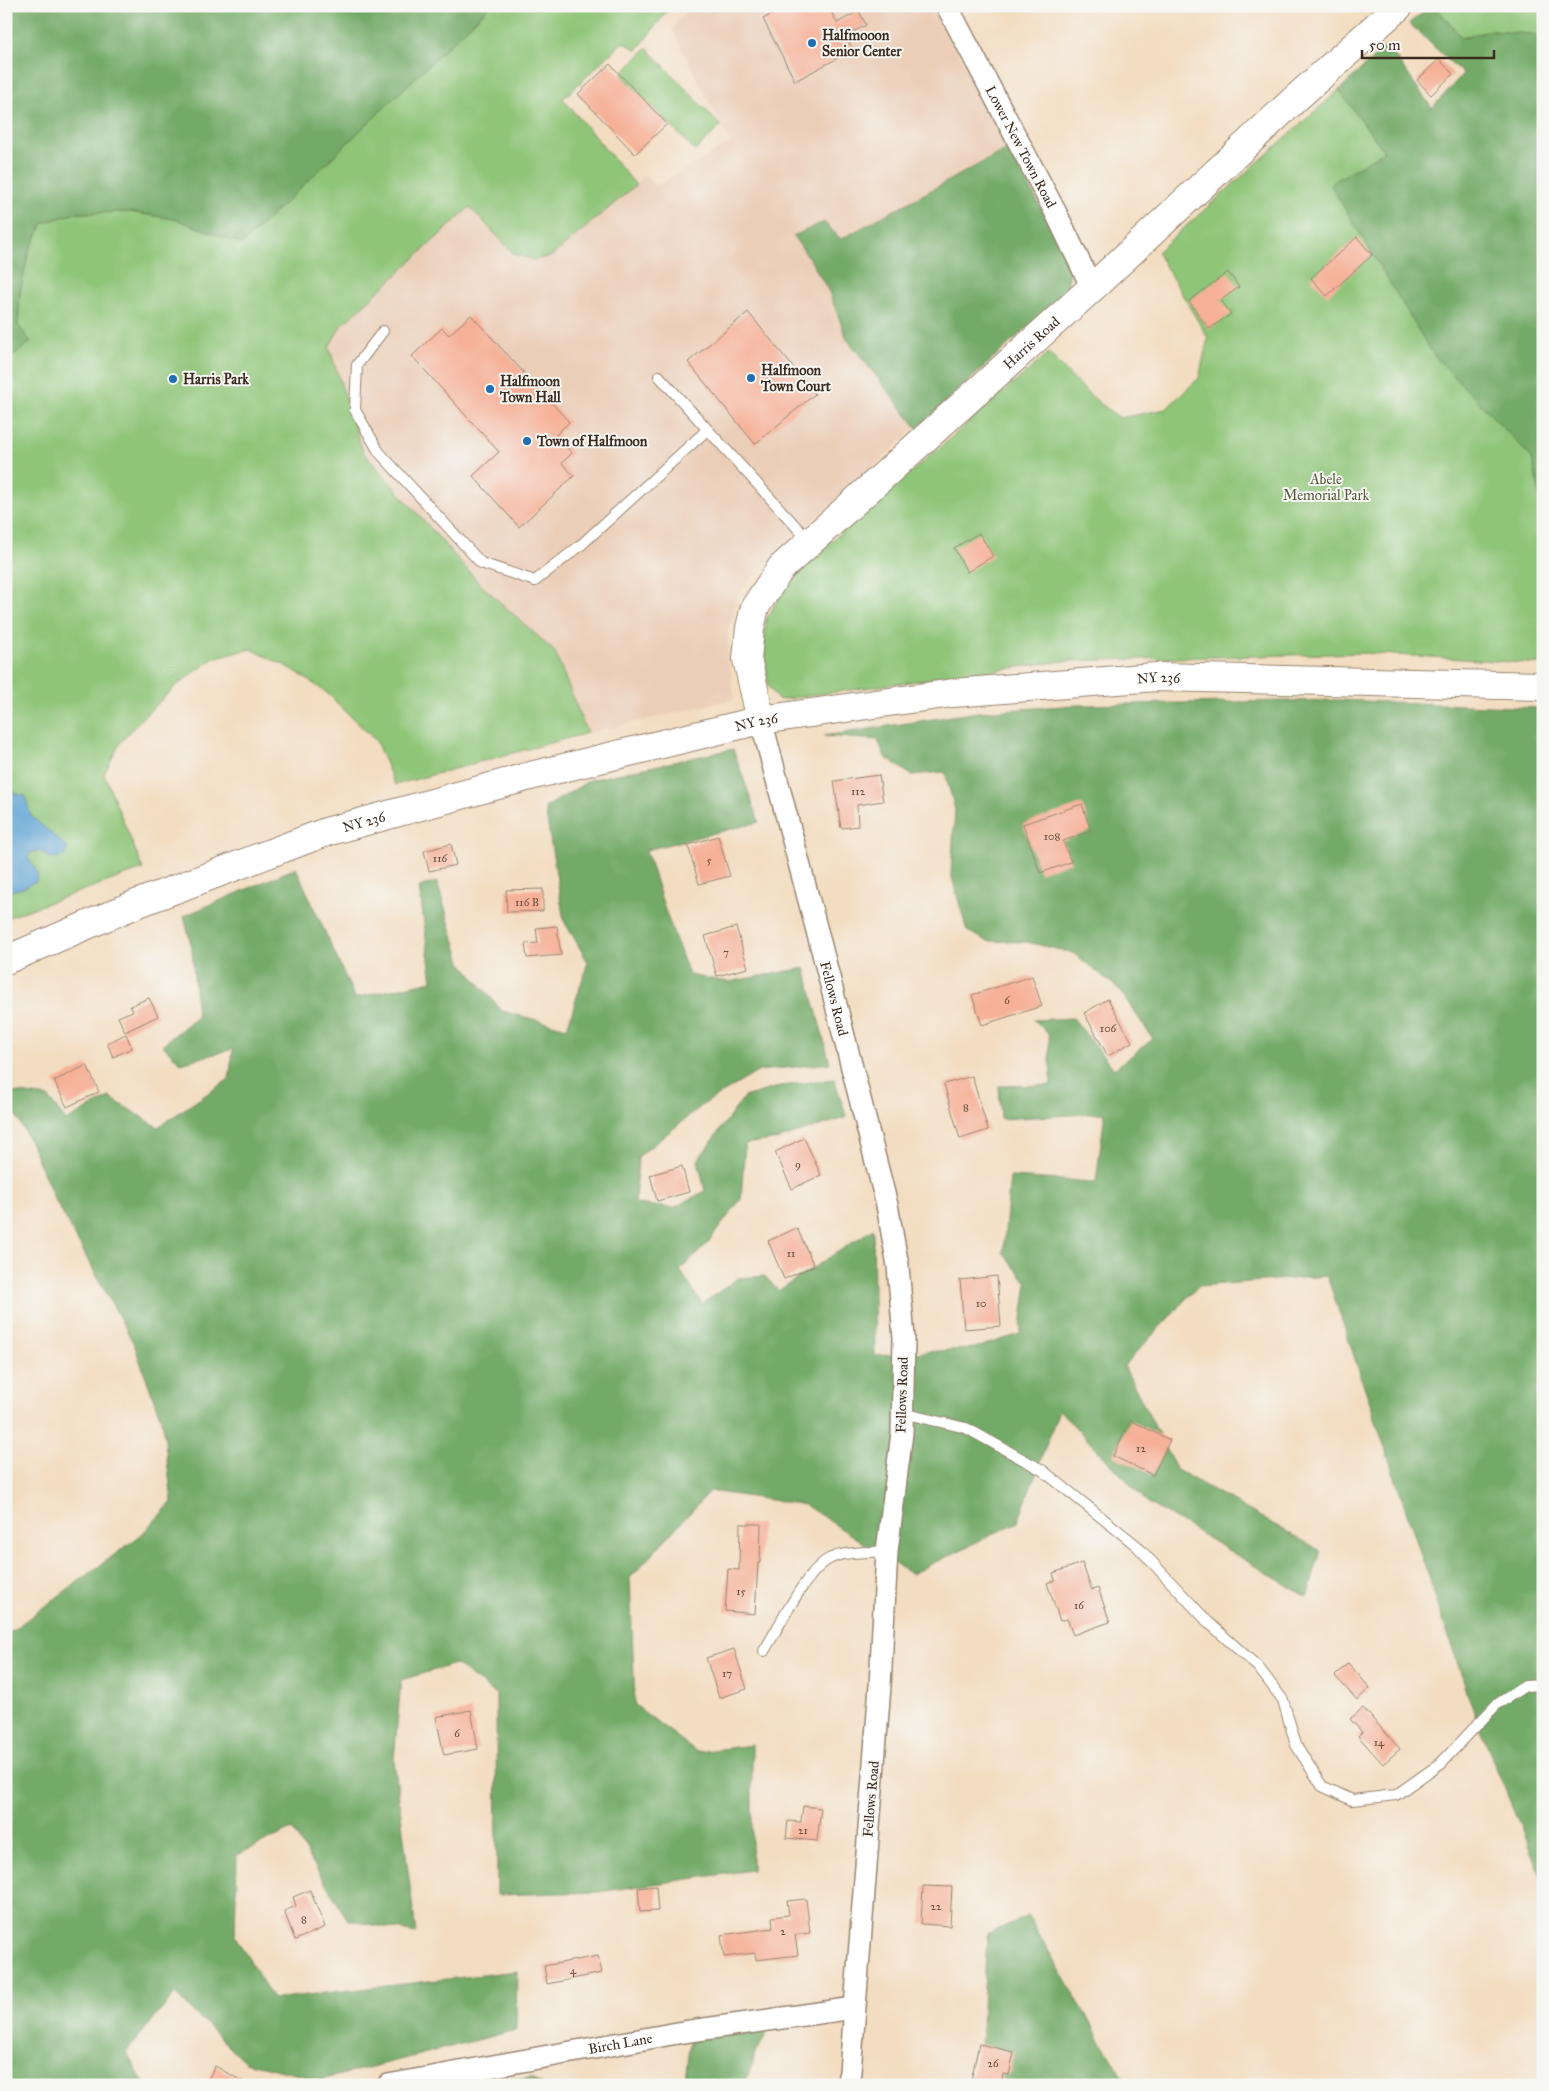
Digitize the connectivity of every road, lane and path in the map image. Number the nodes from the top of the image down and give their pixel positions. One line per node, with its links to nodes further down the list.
1 (947, 6): 3 (street, Lower New Town Road)
2 (1399, 6): 3 (main road, Harris Road)
3 (1092, 288): 7 (main road, Harris Road)
4 (383, 331): 6 (lane)
5 (659, 376): 6 (lane)
6 (708, 430): 7 (lane)
7 (810, 542): 9 (main road, Harris Road)
8 (1543, 686): 9 (main road, NY 236 / NY 236)
9 (761, 720): 10 (main road, NY 236 / NY 236); 11 (street, Fellows Road)
10 (6, 960)
11 (902, 1413): 12 (street, Fellows Road); 14 (lane)
12 (886, 1551): 13 (lane); 15 (street, Fellows Road)
13 (764, 1651)
14 (1543, 1685)
15 (854, 2008): 16 (street, Birch Lane); 17 (street, Fellows Road)
16 (388, 2085)
17 (847, 2085)

